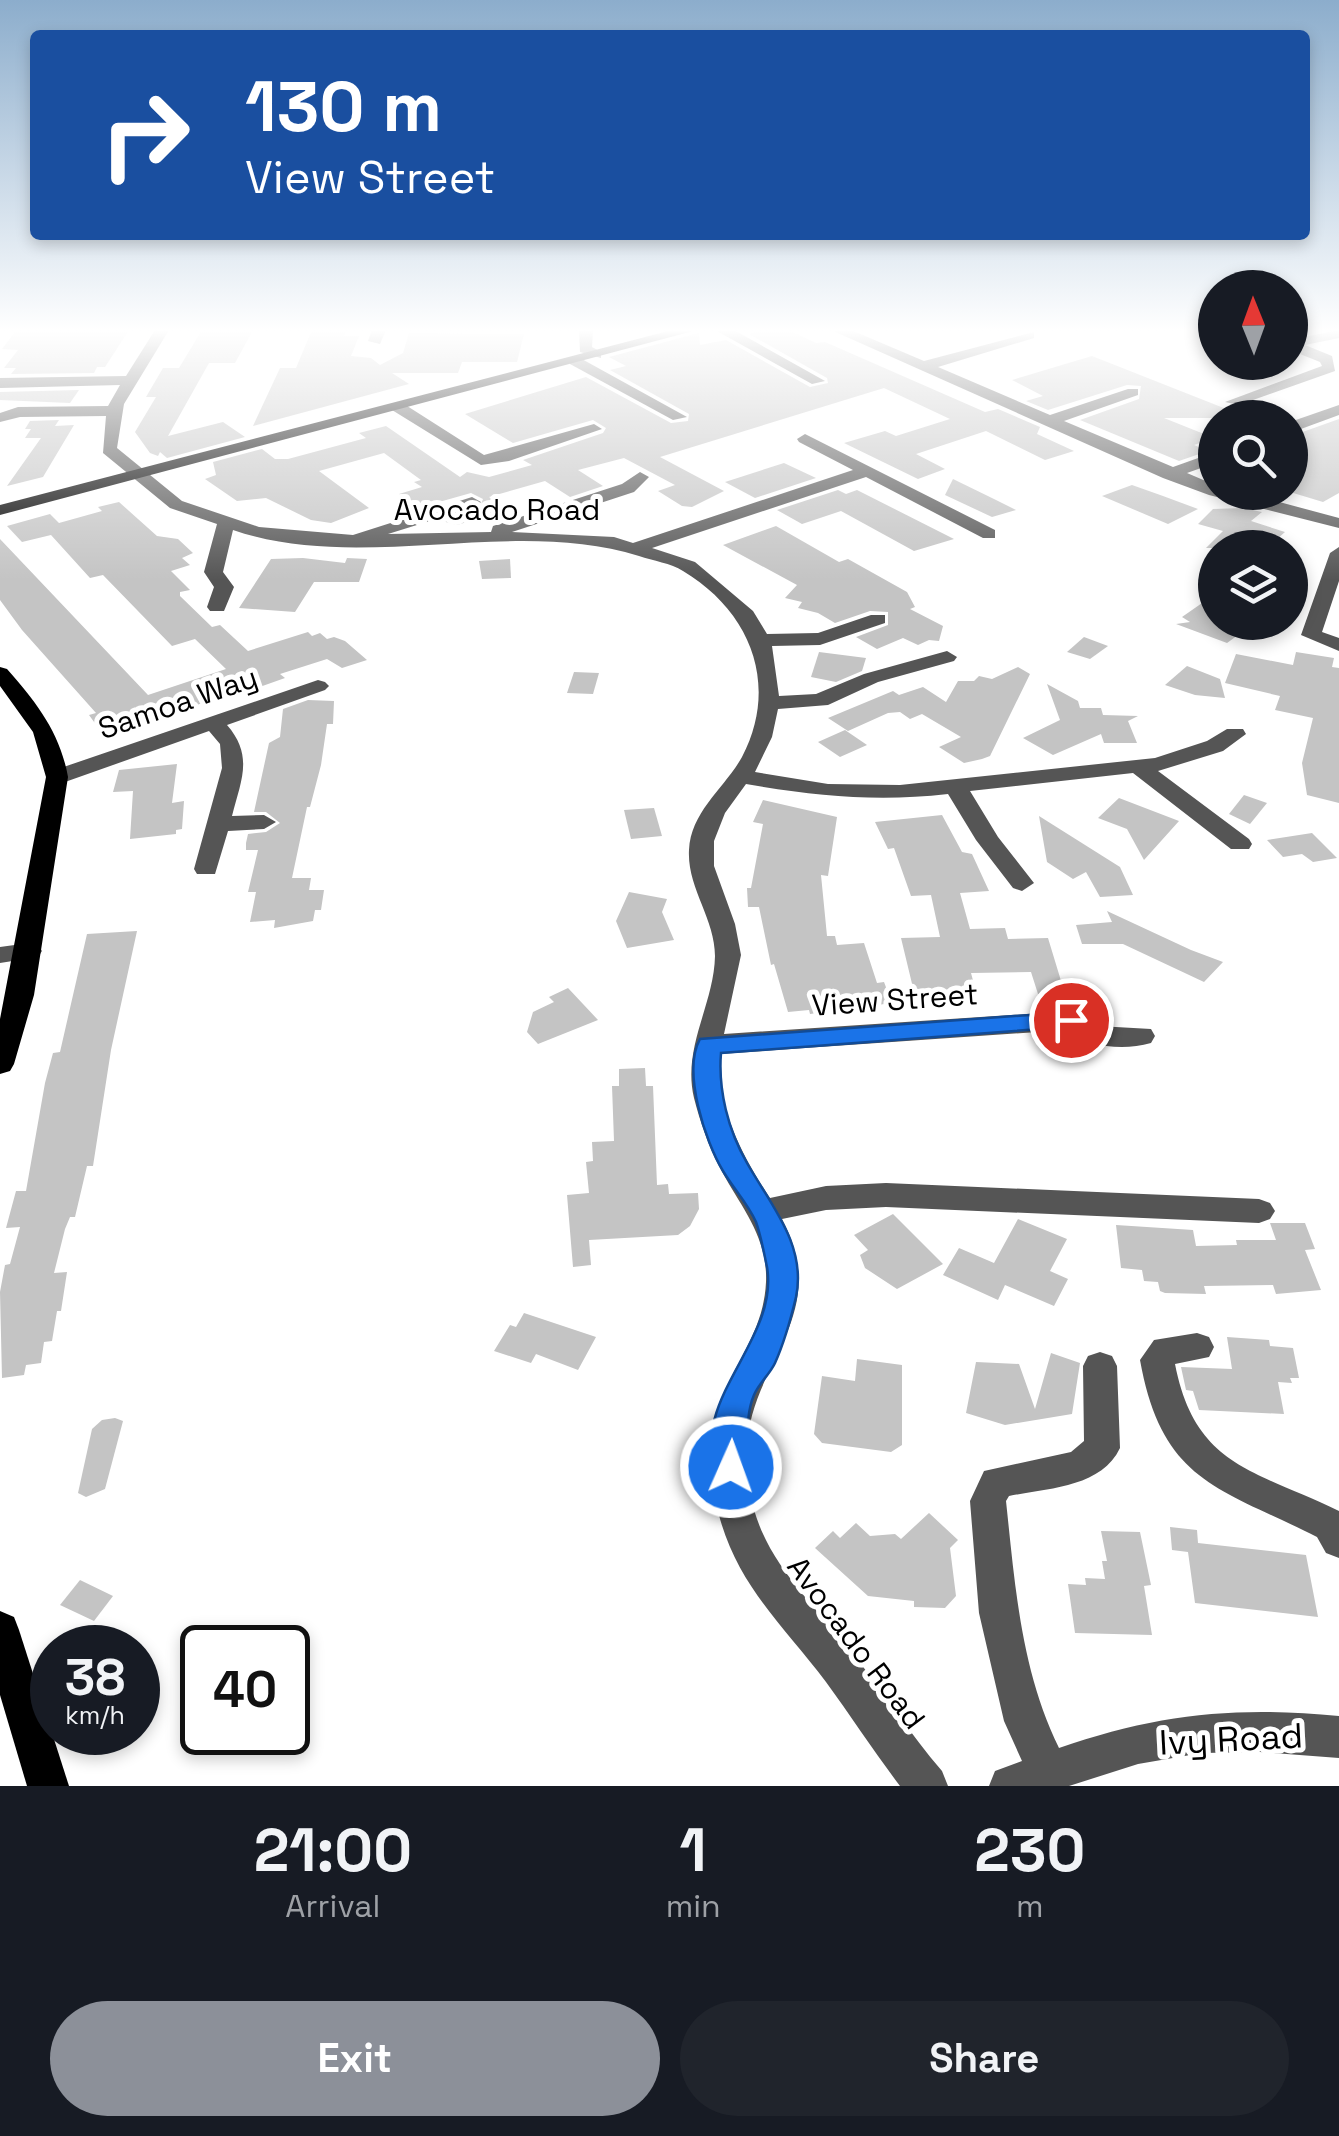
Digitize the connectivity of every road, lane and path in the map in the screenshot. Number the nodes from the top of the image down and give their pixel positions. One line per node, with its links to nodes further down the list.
1 (115, 413): 15 (street)
2 (374, 413): 15 (main road)
3 (408, 413): 9 (street)
4 (672, 413): 7 (street)
5 (1029, 413): 8 (street)
6 (1070, 413): 8 (street)
7 (679, 417)
8 (1047, 421): 13 (street)
9 (594, 430)
10 (805, 439): 12 (street)
11 (1198, 463): 13 (street)
12 (864, 472): 22 (street); 25 (street)
13 (1169, 474): 16 (street)
14 (640, 476): 23 (street)
15 (132, 477): 18 (main road); 20 (street, Avocado Road)
16 (1198, 485)
17 (472, 502): 24 (street)
18 (0, 510)
19 (1288, 510): 21 (street)
20 (226, 523): 24 (street, Avocado Road); 27 (street)
21 (1339, 523)
22 (989, 534)
23 (470, 540): 24 (street, Avocado Road); 25 (street, Avocado Road)
24 (346, 542)
25 (638, 547): 29 (street, Avocado Road)
26 (1339, 552): 30 (street)
27 (217, 607)
28 (878, 619): 29 (street)
29 (758, 640): 34 (street, Avocado Road)
30 (1339, 645)
31 (947, 657): 34 (street)
32 (0, 673): 39 (main road)
33 (318, 686): 35 (street, Samoa Way)
34 (770, 703): 38 (street, Avocado Road)
35 (214, 722): 39 (street, Samoa Way); 42 (street)
36 (1235, 734): 37 (street)
37 (1138, 766): 40 (street); 43 (street)
38 (741, 776): 40 (street); 49 (street, Avocado Road)
39 (57, 777): 46 (main road)
40 (955, 786): 45 (street)
41 (264, 822): 42 (street)
42 (219, 824): 44 (street)
43 (1240, 844)
44 (206, 869)
45 (1022, 884)
46 (29, 952): 47 (street); 50 (main road)
47 (0, 955)
48 (1140, 1036): 49 (street, View Street)
49 (709, 1045): 51 (street, Avocado Road)
50 (0, 1064)
51 (763, 1210): 52 (street); 60 (street, Avocado Road)
52 (1260, 1211)
53 (1197, 1347): 55 (street)
54 (1100, 1366): 58 (street)
55 (1339, 1541)
56 (0, 1630): 59 (main road)
57 (1339, 1737): 58 (street, Ivy Road)
58 (1049, 1772): 61 (street, Ivy Road)
59 (48, 1786)
60 (927, 1786)
61 (1010, 1786)

